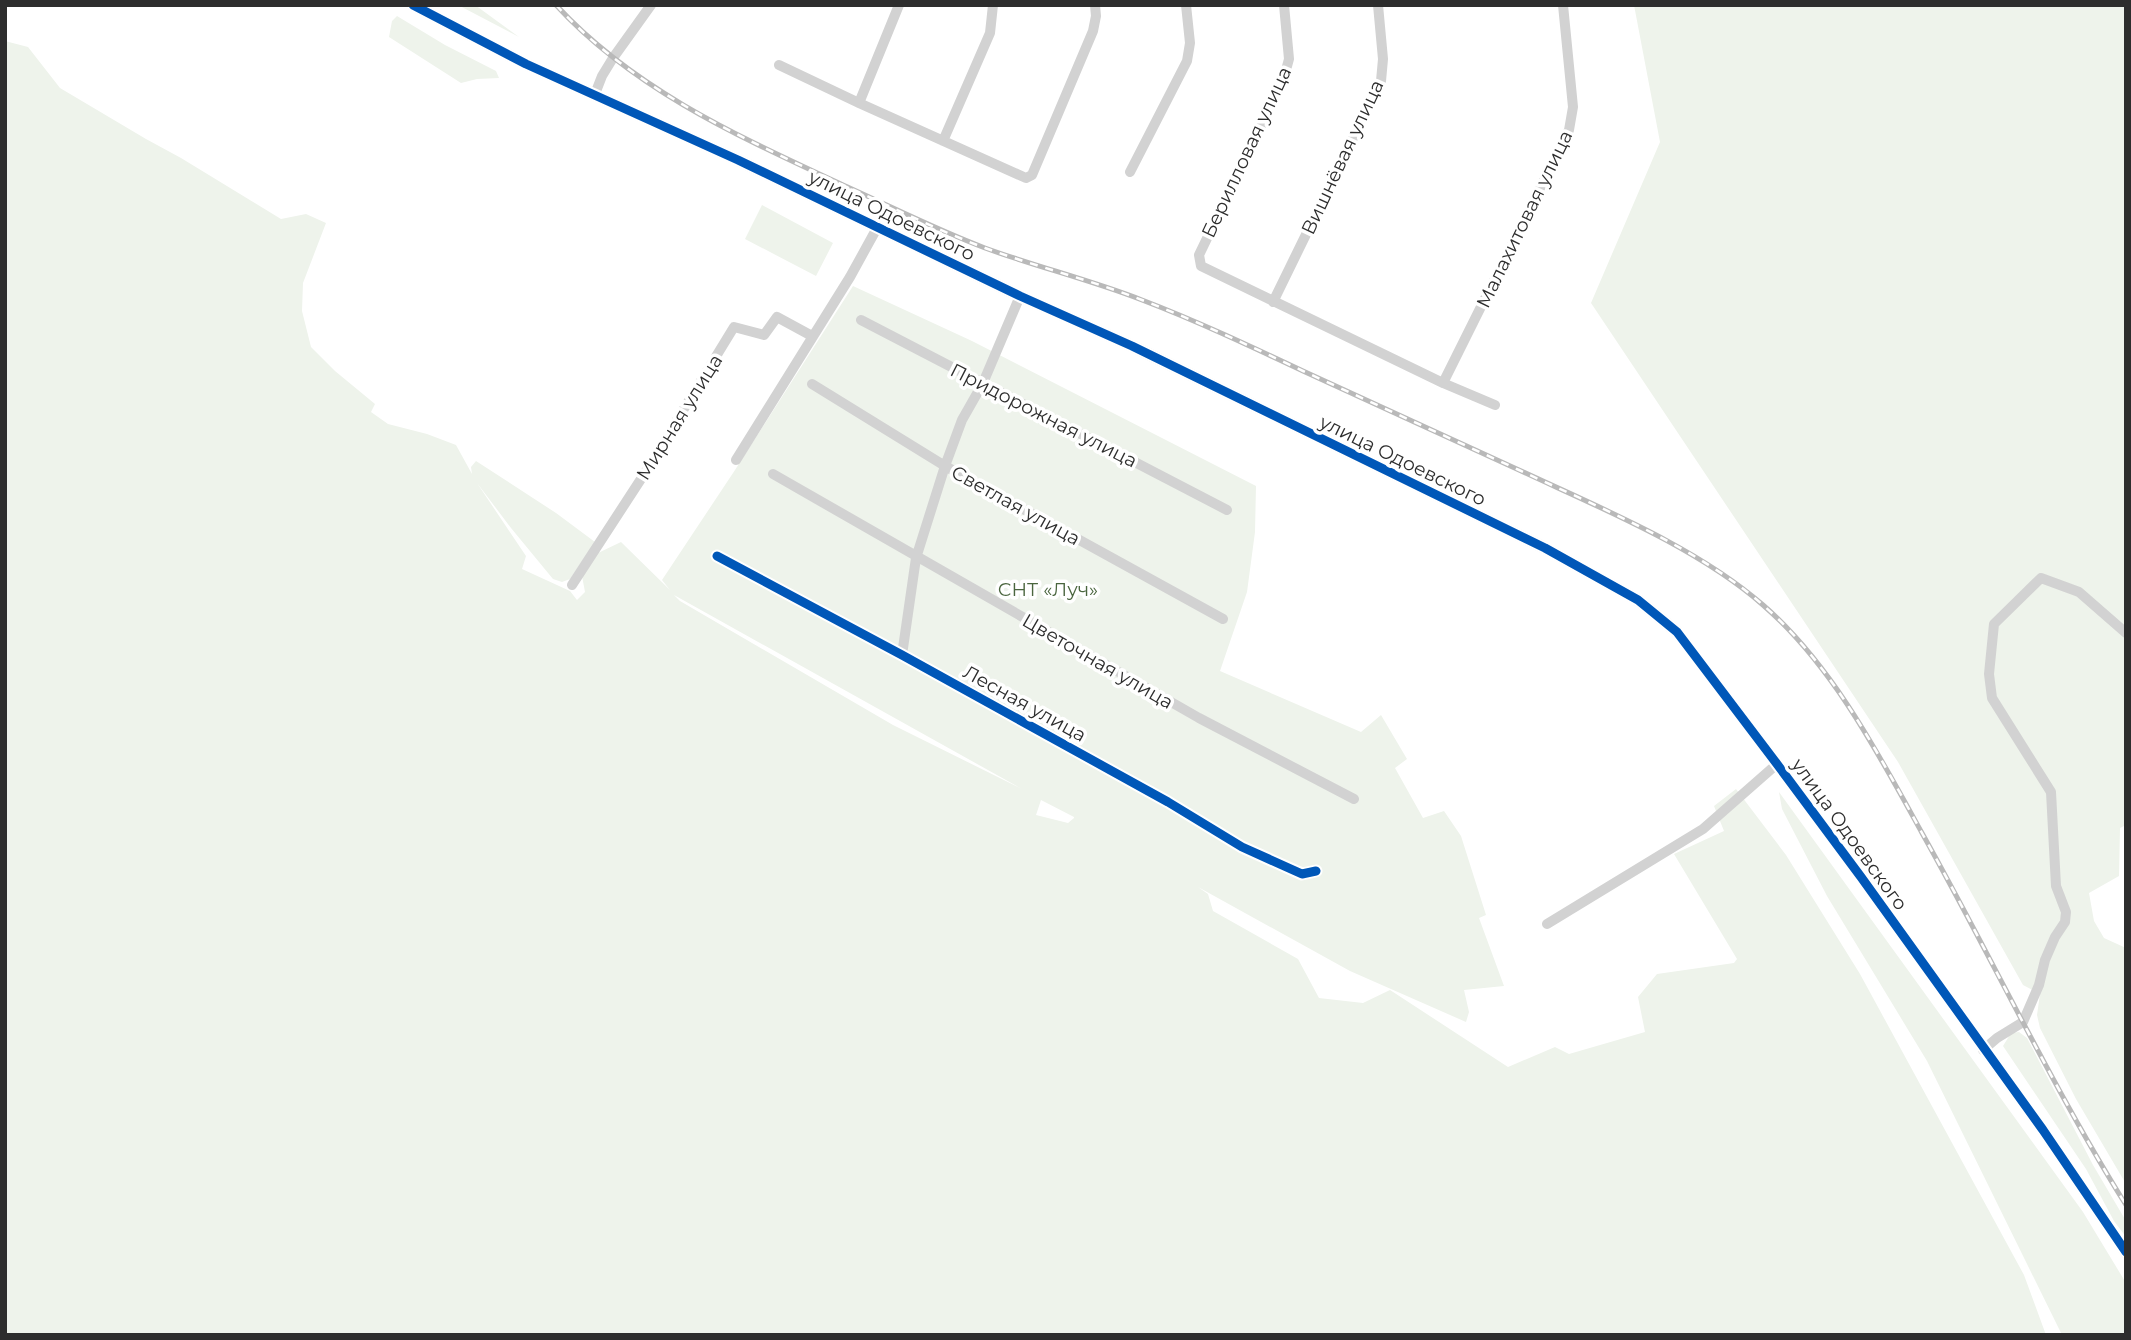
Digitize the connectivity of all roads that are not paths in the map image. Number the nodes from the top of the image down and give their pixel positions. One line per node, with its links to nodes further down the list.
1 (413, 5): 11 (street, улица Одоевского)
2 (651, 5): 11 (street)
3 (899, 5): 12 (street)
4 (993, 5): 13 (street)
5 (1094, 5): 13 (street)
6 (1186, 5): 14 (street)
7 (1284, 5): 17 (street, Берилловая улица)
8 (1378, 5): 17 (street, Вишнёвая улица)
9 (1563, 5): 21 (street, Малахитовая улица)
10 (779, 65): 12 (street)
11 (595, 94): 15 (street, улица Одоевского)
12 (859, 103): 13 (street)
13 (943, 141)
14 (1130, 172)
15 (877, 228): 16 (street, улица Одоевского); 19 (street)
16 (1020, 296): 20 (street); 34 (street, улица Одоевского)
17 (1273, 302): 21 (street)
18 (861, 320): 20 (street, Придорожная улица)
19 (812, 336): 24 (street); 30 (street, Мирная улица)
20 (983, 383): 25 (street); 27 (street, Придорожная улица)
21 (1443, 383): 23 (street)
22 (812, 384): 25 (street, Светлая улица)
23 (1495, 405)
24 (736, 460)
25 (945, 466): 29 (street); 31 (street, Светлая улица)
26 (773, 474): 29 (street, Цветочная улица)
27 (1227, 510)
28 (717, 556): 33 (street, Лесная улица)
29 (916, 558): 33 (street); 35 (street, Цветочная улица)
30 (572, 585)
31 (1223, 619)
32 (2126, 632): 38 (street)
33 (902, 655): 36 (street, Лесная улица)
34 (1777, 764): 37 (street); 38 (street, улица Одоевского)
35 (1354, 799)
36 (1316, 871)
37 (1548, 924)
38 (1983, 1050): 39 (street, улица Одоевского)
39 (2126, 1252)

